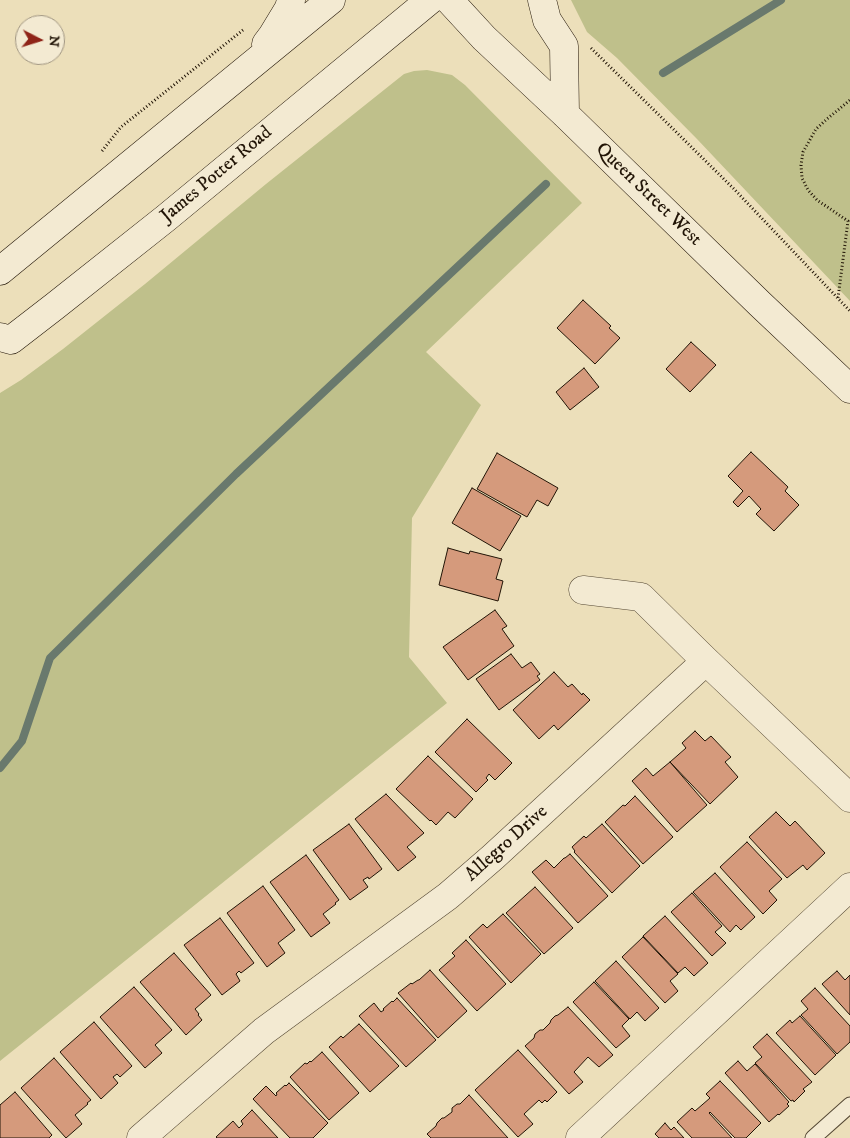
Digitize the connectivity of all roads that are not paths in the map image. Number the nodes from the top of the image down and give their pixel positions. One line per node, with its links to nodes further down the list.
1 (291, 0): 6 (main road)
2 (331, 0): 6 (main road)
3 (430, 0): 9 (main road, James Potter Road)
4 (448, 0): 7 (main road, Queen Street West)
5 (542, 0): 7 (main road)
6 (236, 79): 8 (main road)
7 (565, 114): 10 (main road, Queen Street West)
8 (0, 271)
9 (0, 337)
10 (850, 389)
11 (583, 590): 12 (main road)
12 (706, 661): 13 (main road); 16 (main road, Allegro Drive)
13 (850, 798)
14 (850, 887): 17 (main road)
15 (850, 1104): 18 (lane)
16 (141, 1138)
17 (580, 1138)
18 (814, 1138)

